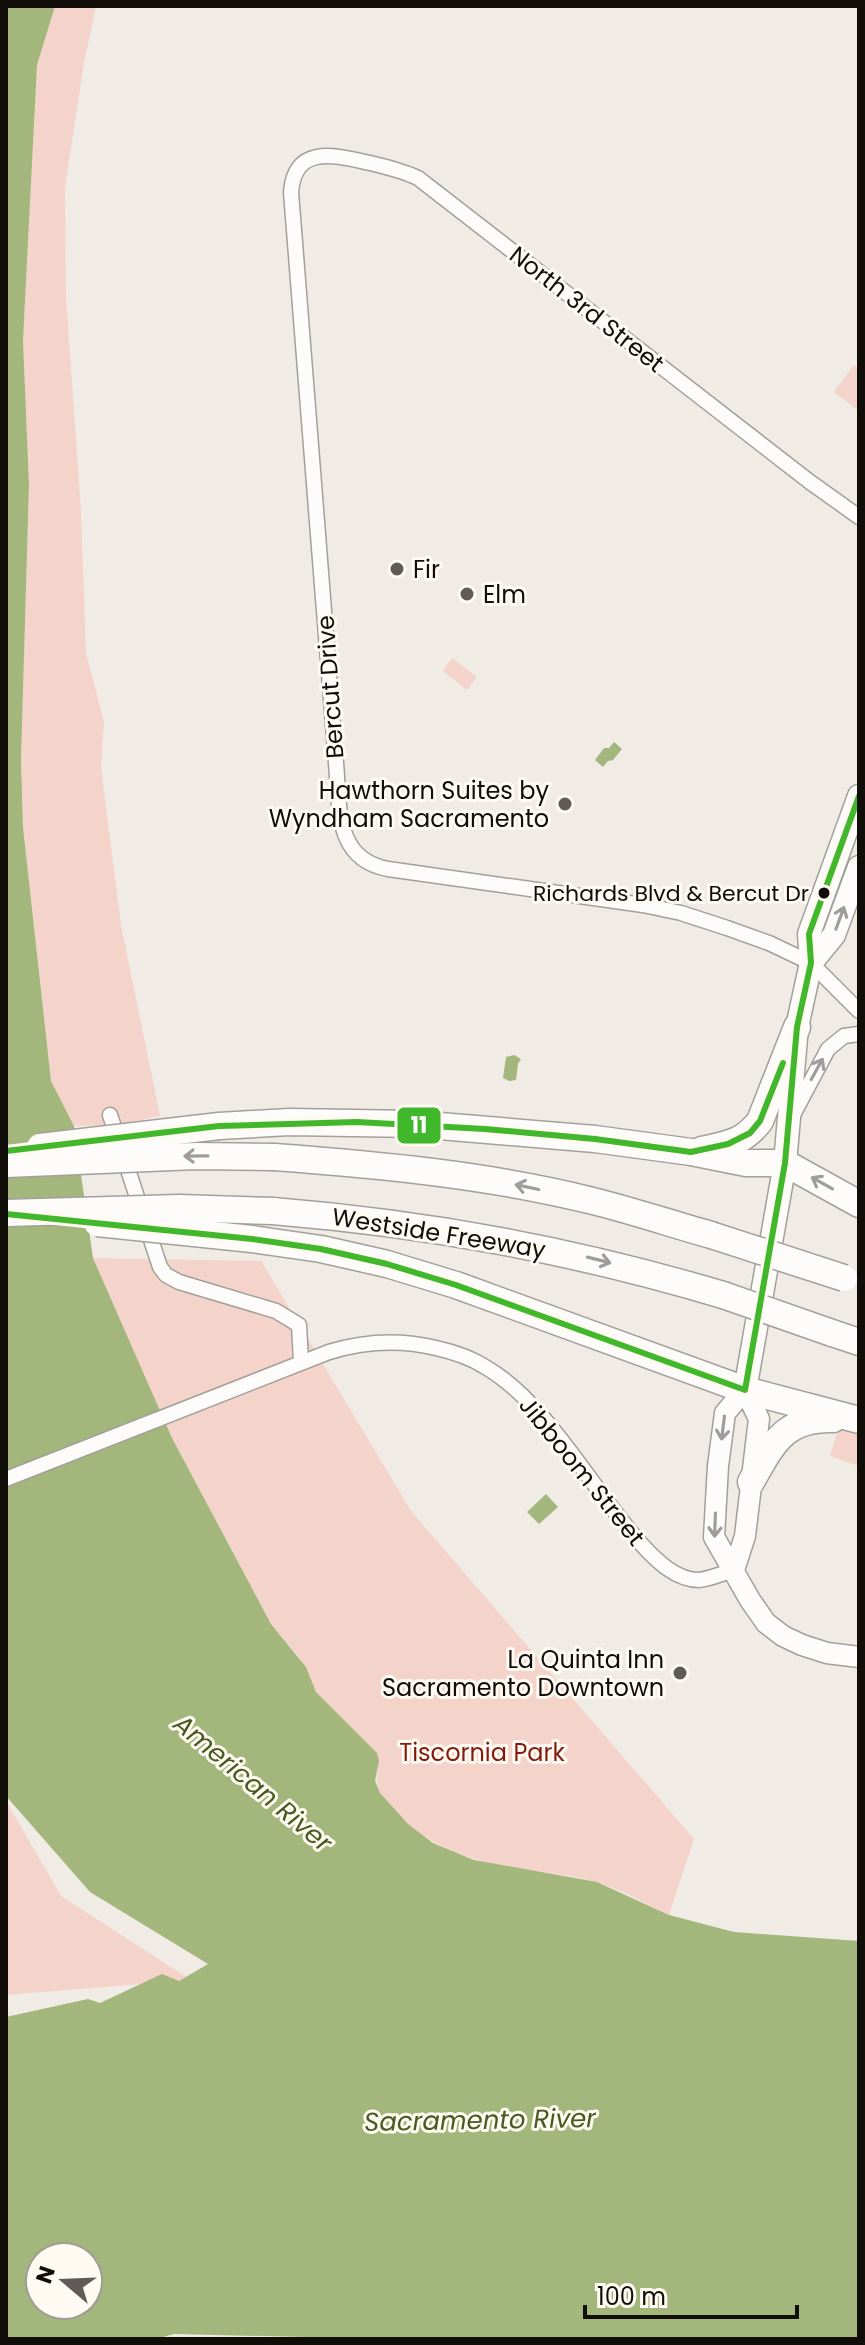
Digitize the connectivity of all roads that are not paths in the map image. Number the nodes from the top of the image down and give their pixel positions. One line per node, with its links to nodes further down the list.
1 (297, 170): 2 (street, North 3rd Street); 5 (street, Bercut Drive)
2 (859, 517)
3 (859, 796): 5 (main road)
4 (859, 867): 5 (main road, one-way to 4)
5 (811, 963): 6 (street, Bercut Drive); 7 (main road)
6 (859, 1011)
7 (797, 1027): 10 (main road); 12 (highway)
8 (859, 1034): 10 (street, one-way to 8)
9 (110, 1115): 19 (street)
10 (790, 1121): 13 (main road)
11 (6, 1151): 12 (highway, bridge)
12 (691, 1152): 13 (highway)
13 (785, 1163): 15 (highway, one-way to 13); 20 (main road)
14 (6, 1164): 17 (highway, one-way to 14, bridge)
15 (859, 1204)
16 (6, 1214): 18 (highway, Westside Freeway, one-way to 18, bridge); 20 (highway, bridge)
17 (852, 1281)
18 (859, 1342)
19 (301, 1361): 22 (street, Jibboom Street); 24 (street, Jibboom Street)
20 (745, 1390): 21 (highway); 23 (street); 24 (street, one-way to 24)
21 (856, 1420): 23 (highway)
22 (6, 1479)
23 (751, 1482): 24 (street)
24 (734, 1570): 25 (street)
25 (859, 1657)

